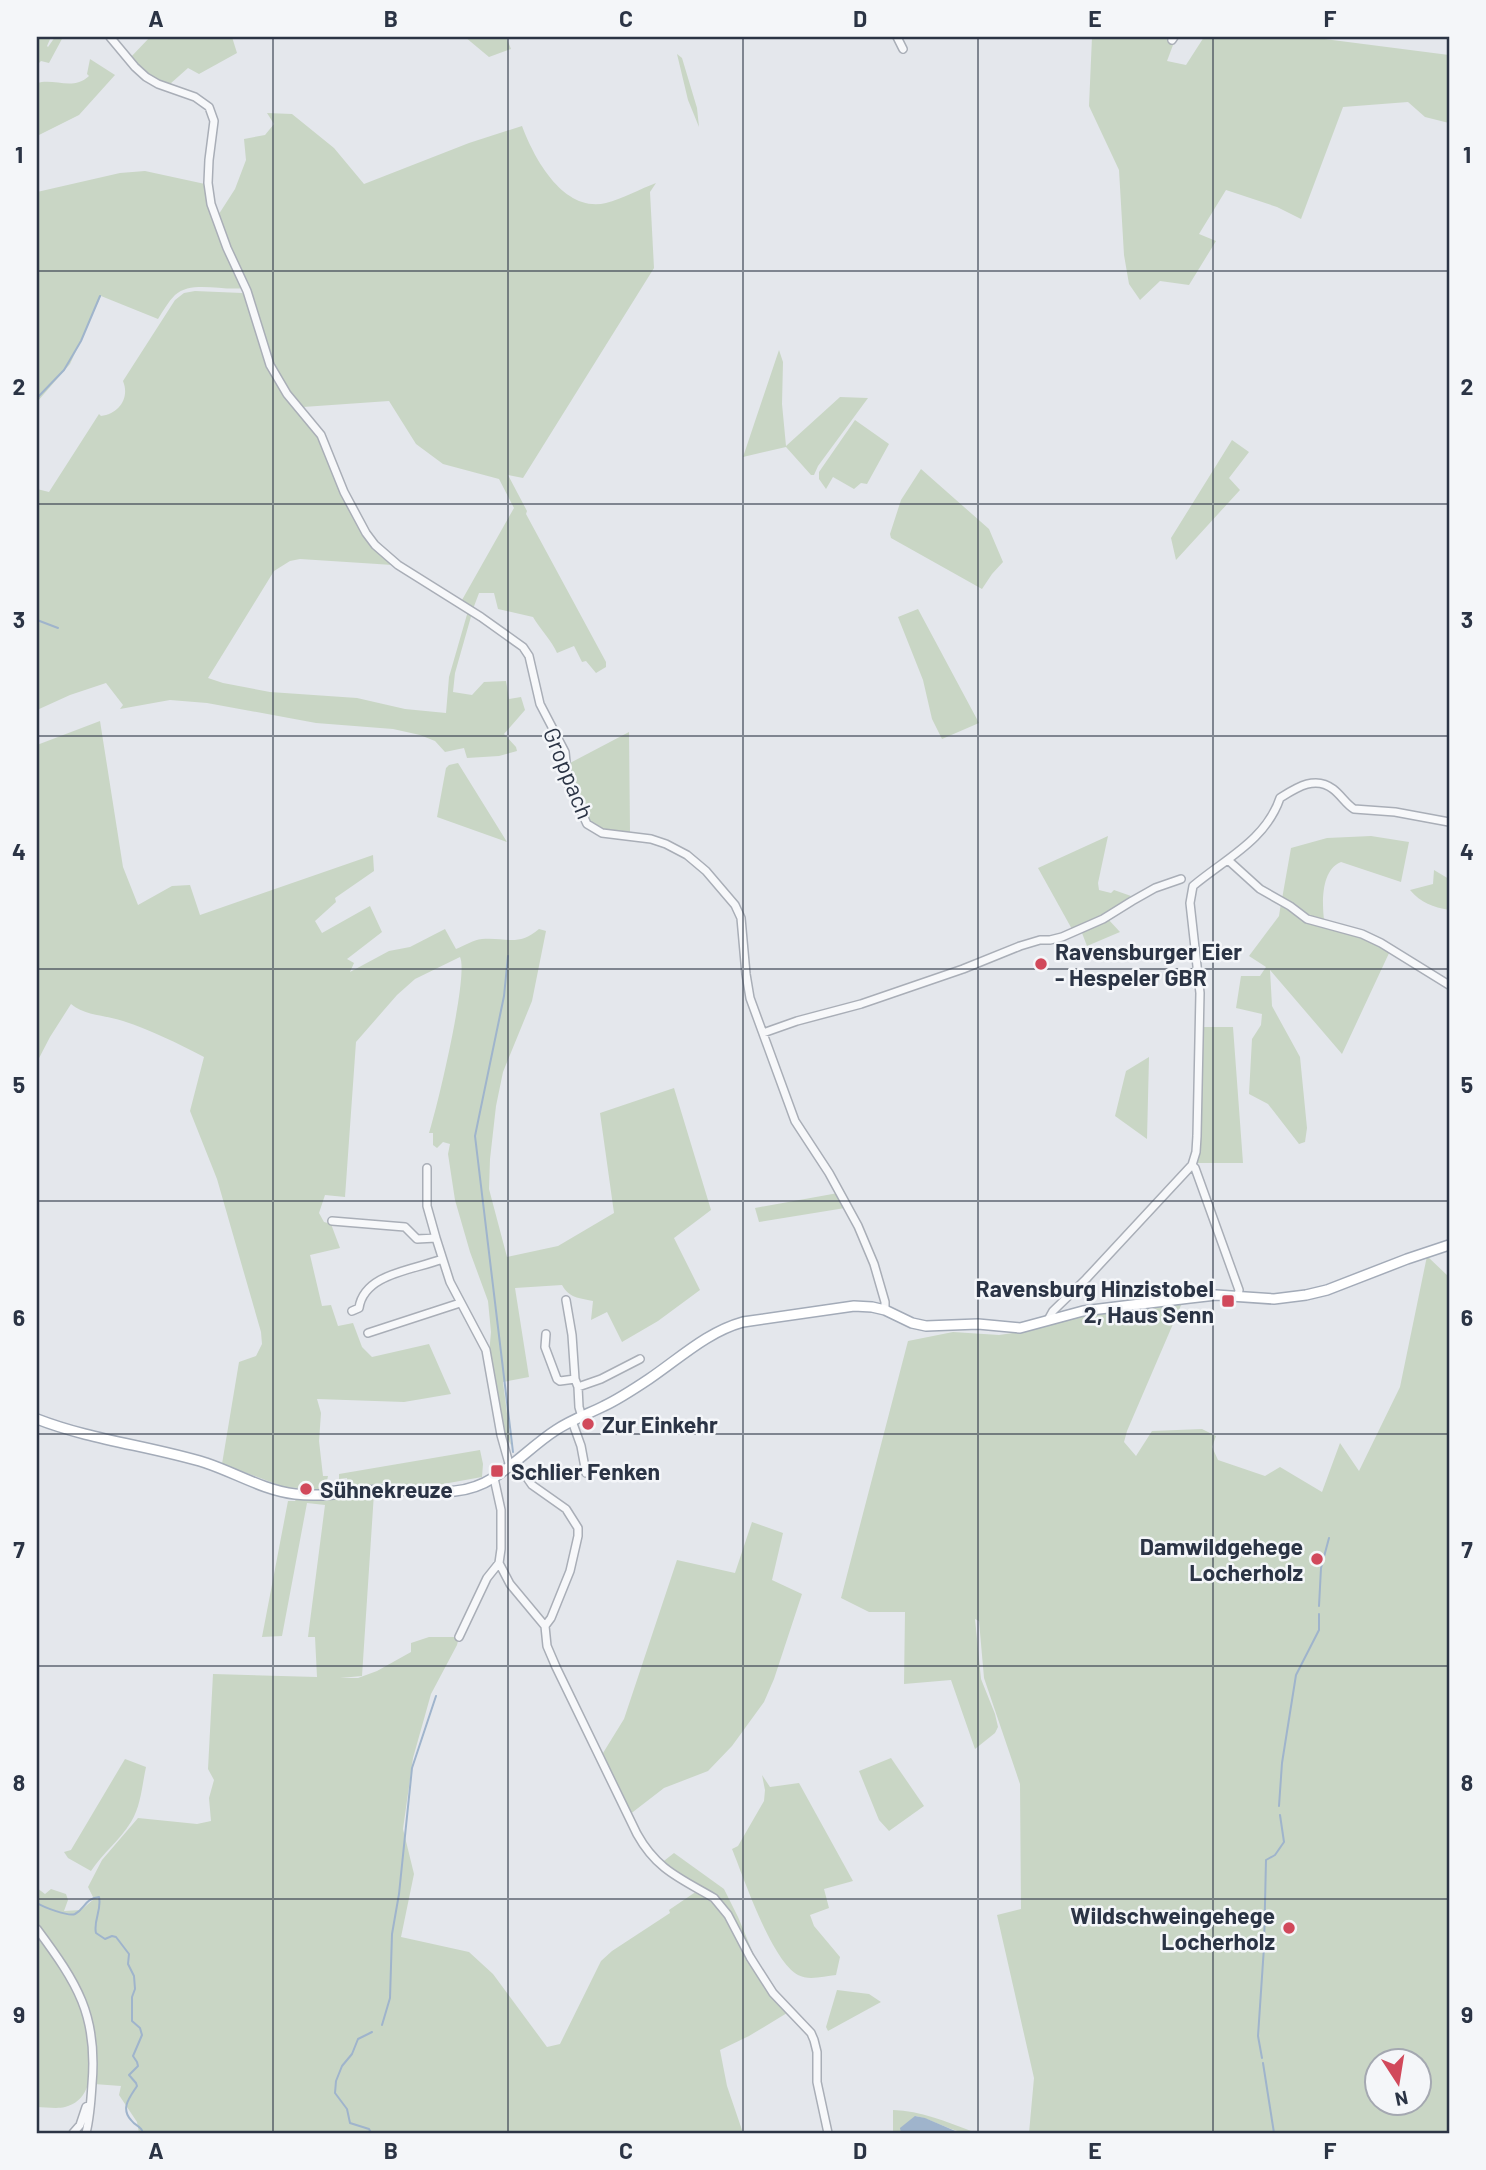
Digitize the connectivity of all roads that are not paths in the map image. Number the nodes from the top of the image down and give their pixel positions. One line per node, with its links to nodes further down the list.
1 (110, 37): 8 (street, Groppach)
2 (897, 37): 3 (street)
3 (903, 49)
4 (1449, 822): 5 (street)
5 (1228, 860): 7 (street); 9 (street)
6 (1181, 879): 8 (street)
7 (1449, 985)
8 (763, 1033): 18 (street)
9 (1192, 1164): 15 (street); 20 (street)
10 (427, 1168): 12 (street)
11 (332, 1221): 12 (street)
12 (436, 1238): 14 (street)
13 (1449, 1245): 15 (main road)
14 (442, 1259): 17 (street); 19 (street)
15 (1238, 1295): 20 (main road)
16 (566, 1300): 24 (street)
17 (460, 1303): 21 (street); 29 (street)
18 (885, 1310): 20 (main road); 26 (main road)
19 (352, 1311)
20 (1048, 1320)
21 (369, 1333)
22 (546, 1334): 24 (street)
23 (640, 1359): 25 (street)
24 (575, 1379): 25 (street)
25 (578, 1387): 26 (street)
26 (582, 1417): 28 (main road)
27 (37, 1419): 31 (main road)
28 (572, 1422): 29 (main road); 30 (street)
29 (513, 1464): 31 (main road); 33 (street)
30 (586, 1473)
31 (494, 1478): 32 (street)
32 (499, 1563): 33 (street); 34 (street)
33 (545, 1626): 39 (street)
34 (459, 1637)
35 (37, 1929): 36 (street)
36 (90, 2105): 37 (street); 38 (street)
37 (73, 2133)
38 (86, 2133)
39 (828, 2133)

